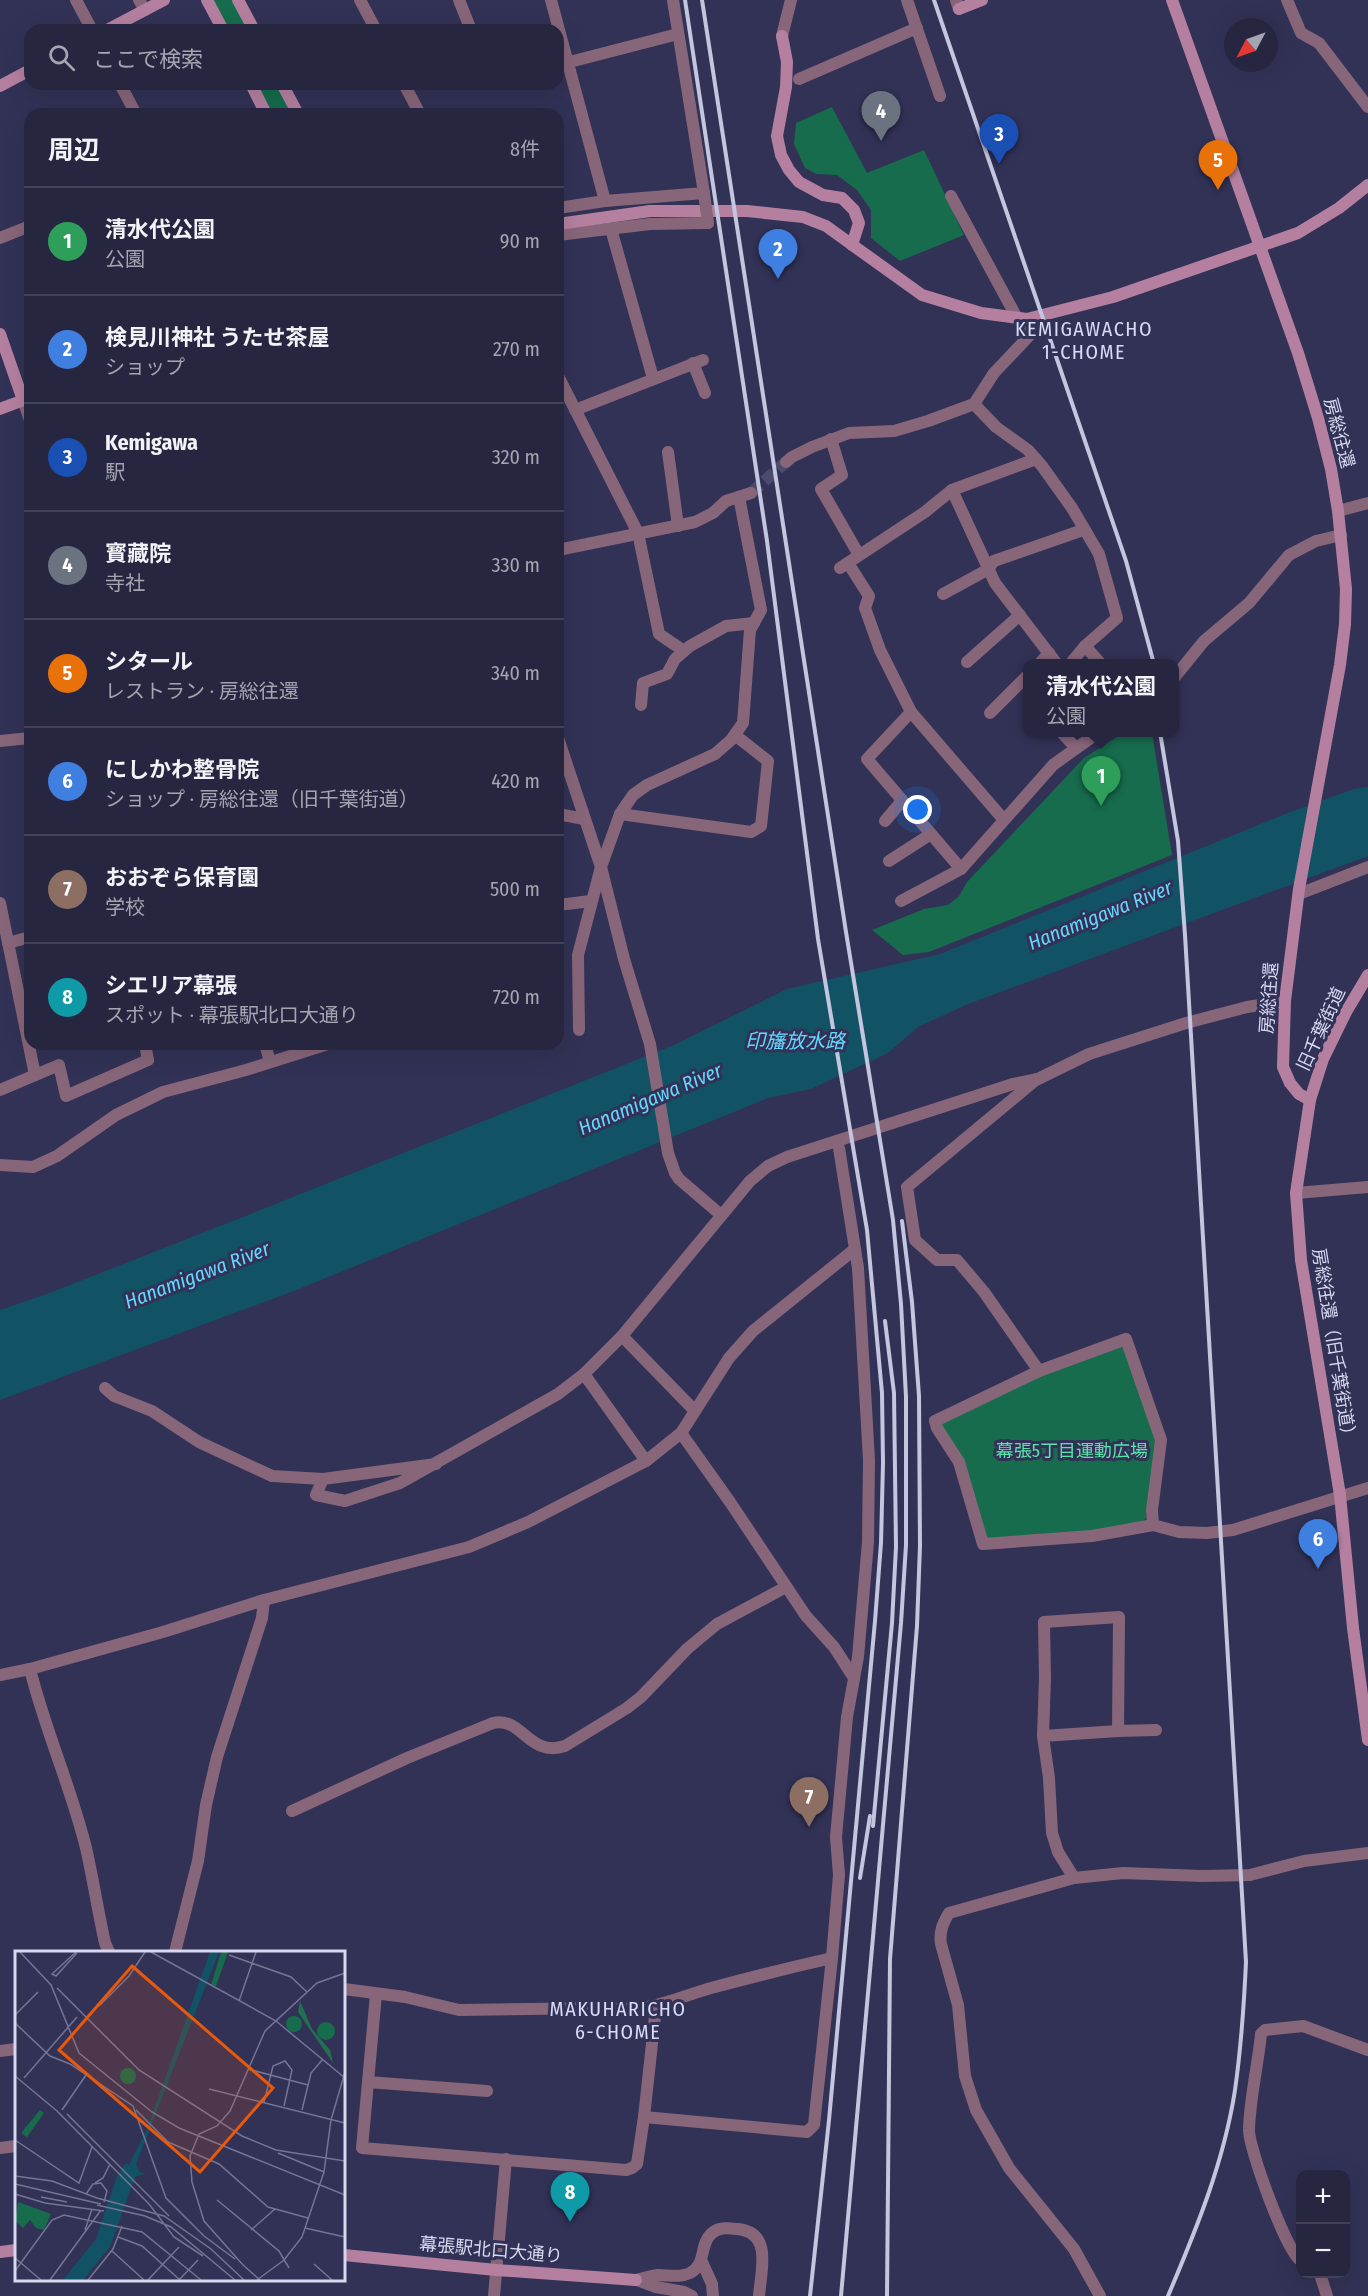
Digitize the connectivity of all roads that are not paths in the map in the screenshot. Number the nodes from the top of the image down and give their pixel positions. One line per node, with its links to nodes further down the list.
1 (76, 0): 16 (street)
2 (164, 0): 15 (street)
3 (207, 0): 18 (street)
4 (238, 0): 19 (street)
5 (360, 0): 20 (street)
6 (459, 0): 21 (street)
7 (551, 0): 22 (street)
8 (673, 0): 24 (street)
9 (791, 0): 50 (street)
10 (907, 0): 23 (street)
11 (982, 0): 14 (street)
12 (1172, 0): 51 (street, 房総往還)
13 (1287, 0): 35 (street)
14 (957, 4)
15 (142, 5): 17 (street)
16 (89, 24)
17 (115, 24)
18 (220, 24)
19 (251, 24)
20 (373, 24)
21 (469, 24)
22 (556, 24)
23 (917, 28): 28 (street); 34 (street)
24 (678, 34): 25 (street); 41 (street)
25 (564, 64)
26 (564, 67): 43 (street)
27 (24, 73): 29 (street)
28 (800, 79)
29 (0, 86)
30 (123, 90): 36 (street)
31 (254, 90): 37 (street)
32 (285, 90): 38 (street)
33 (407, 90): 39 (street)
34 (940, 96)
35 (1368, 107)
36 (133, 108)
37 (264, 108)
38 (295, 108)
39 (417, 108)
40 (1368, 185): 51 (street)
41 (704, 192): 43 (street); 47 (street, bridge)
42 (951, 196): 52 (street)
43 (605, 201): 44 (street)
44 (564, 207)
45 (564, 223): 50 (street)
46 (24, 229): 49 (street)
47 (611, 229): 48 (street); 54 (street)
48 (564, 234)
49 (0, 238)
50 (852, 245): 52 (street)
51 (1259, 247): 52 (street); 70 (street, 房総往還)
52 (1022, 319): 59 (street)
53 (0, 334): 56 (street)
54 (653, 378): 57 (street); 61 (street)
55 (564, 388): 61 (street)
56 (24, 392)
57 (705, 393)
58 (24, 400): 60 (street)
59 (974, 404): 62 (street); 64 (street)
60 (0, 409)
61 (575, 410): 73 (street)
62 (831, 439): 65 (street); 76 (street)
63 (668, 452): 71 (street)
64 (1036, 459): 66 (street); 72 (street)
65 (786, 462)
66 (952, 490): 76 (street); 77 (street)
67 (752, 493): 68 (street)
68 (739, 496): 71 (street); 80 (street)
69 (1368, 503): 70 (street)
70 (1338, 511): 74 (street, 房総往還)
71 (678, 526): 73 (street)
72 (1083, 530): 77 (street); 81 (street)
73 (638, 533): 75 (street); 82 (street)
74 (1341, 535): 87 (street); 110 (street, 房総往還)
75 (564, 549)
76 (859, 555): 90 (street)
77 (987, 570): 78 (street); 79 (street)
78 (944, 594)
79 (1020, 615): 83 (street); 86 (street)
80 (754, 623): 82 (street); 92 (street)
81 (1085, 645): 84 (street); 85 (street)
82 (684, 651): 89 (street)
83 (1053, 658)
84 (1073, 659)
85 (1097, 659)
86 (967, 662)
87 (1179, 672)
88 (1023, 680): 91 (street)
89 (641, 705)
90 (911, 712): 99 (street); 103 (street)
91 (990, 713)
92 (735, 735): 100 (street); 100 (street)
93 (1066, 737): 97 (street)
94 (1091, 737): 97 (street)
95 (24, 739): 96 (street)
96 (0, 741)
97 (1075, 747): 103 (street)
98 (564, 757): 102 (street)
99 (902, 801): 104 (street); 105 (street)
100 (620, 814): 107 (street)
101 (564, 815): 102 (street)
102 (584, 819): 107 (street)
103 (1004, 819): 109 (street)
104 (885, 821)
105 (931, 834): 106 (street); 109 (street)
106 (889, 861)
107 (601, 867): 111 (street); 134 (street)
108 (1368, 867): 110 (street)
109 (961, 869): 112 (street)
110 (1299, 891): 118 (street, 房総往還)
111 (591, 901): 114 (street); 120 (street)
112 (901, 901)
113 (0, 903): 116 (street)
114 (564, 904)
115 (24, 939): 116 (street)
116 (8, 943): 119 (street)
117 (1368, 975): 129 (street, 旧千葉街道)
118 (1285, 1001): 127 (street); 129 (street, 房総往還)
119 (24, 1021)
120 (579, 1030)
121 (30, 1050): 126 (street)
122 (146, 1050): 126 (street)
123 (267, 1050): 125 (street)
124 (309, 1050): 125 (street)
125 (270, 1062): 131 (street)
126 (35, 1075): 128 (street)
127 (1038, 1078): 134 (street); 137 (street)
128 (0, 1090)
129 (1310, 1100): 133 (street, 房総往還（旧千葉街道）)
130 (839, 1148): 135 (street)
131 (0, 1165)
132 (1368, 1187): 133 (street)
133 (1296, 1193): 146 (street, 房総往還（旧千葉街道）)
134 (722, 1215): 136 (street)
135 (855, 1249): 140 (street); 152 (street)
136 (622, 1336): 138 (street); 140 (street)
137 (1040, 1371): 147 (street); 147 (street)
138 (584, 1374): 142 (street); 143 (street)
139 (105, 1388): 144 (street)
140 (695, 1411): 141 (street)
141 (681, 1433): 142 (street); 148 (street)
142 (646, 1461): 149 (street)
143 (436, 1464): 144 (street); 144 (street)
144 (323, 1479)
145 (1368, 1488): 146 (street)
146 (1340, 1495): 147 (street); 156 (street, 房総往還（旧千葉街道）)
147 (1153, 1525)
148 (786, 1587): 152 (street); 157 (street)
149 (264, 1600): 150 (street); 161 (street)
150 (30, 1669): 151 (street); 160 (street)
151 (0, 1675)
152 (854, 1678): 162 (street)
153 (1156, 1730): 154 (street)
154 (1118, 1731): 155 (street); 155 (street)
155 (1043, 1736): 159 (street)
156 (1368, 1740)
157 (292, 1811)
158 (1368, 1853): 159 (street)
159 (1074, 1878): 187 (street)
160 (108, 1951)
161 (176, 1951)
162 (832, 1958): 165 (street); 171 (street)
163 (345, 1989): 164 (street)
164 (376, 1994): 165 (street); 169 (street)
165 (656, 2007): 171 (street)
166 (15, 2049): 168 (street)
167 (1368, 2050): 178 (street)
168 (0, 2051)
169 (368, 2082): 170 (street); 174 (street)
170 (487, 2091)
171 (644, 2117): 174 (street)
172 (15, 2146): 173 (street)
173 (0, 2148)
174 (506, 2159): 180 (street)
175 (15, 2250): 176 (street)
176 (0, 2252)
177 (345, 2255): 180 (street, 幕張駅北口大通り)
178 (1296, 2257)
179 (702, 2262): 182 (street); 185 (street); 186 (street)
180 (496, 2270): 182 (street, 幕張駅北口大通り); 183 (street)
181 (1321, 2278): 188 (street)
182 (636, 2280): 184 (street)
183 (494, 2296)
184 (692, 2296)
185 (713, 2296)
186 (759, 2296)
187 (1100, 2296)
188 (1326, 2296)

